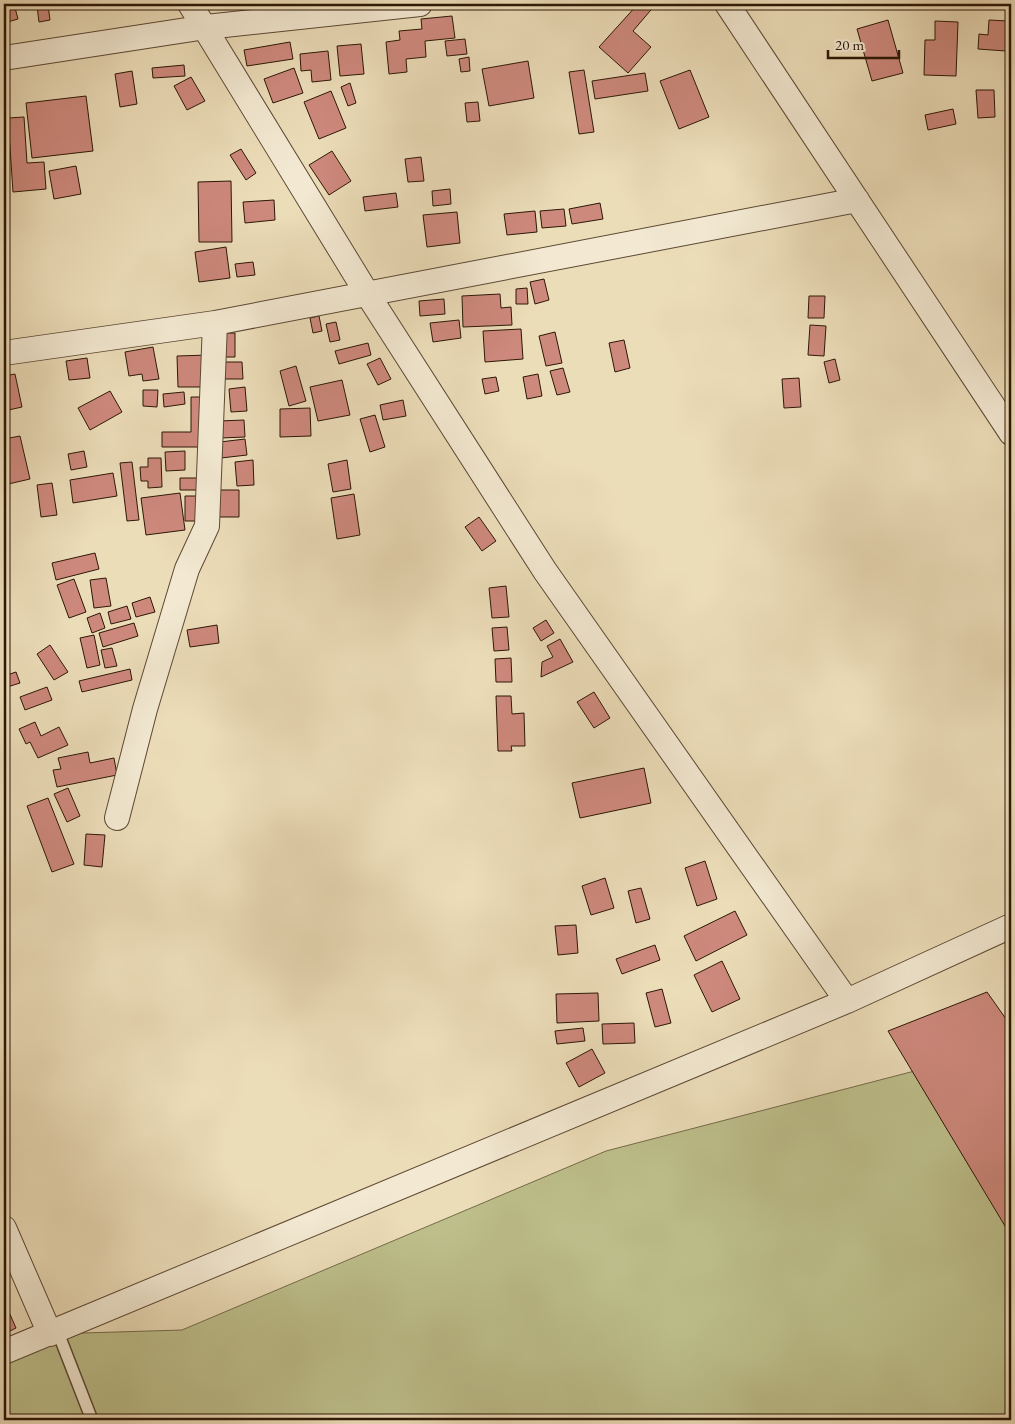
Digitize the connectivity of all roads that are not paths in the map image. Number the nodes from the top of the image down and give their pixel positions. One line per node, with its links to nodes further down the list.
1 (190, 4): 4 (street)
2 (420, 4): 4 (street)
3 (727, 4): 6 (street)
4 (206, 27): 5 (street); 7 (street)
5 (4, 58)
6 (857, 200): 7 (street); 10 (street)
7 (368, 295): 8 (street); 13 (street)
8 (215, 323): 9 (street); 11 (street)
9 (4, 353)
10 (1011, 432)
11 (117, 818)
12 (1011, 926): 13 (street)
13 (847, 1001): 15 (street)
14 (4, 1228): 15 (street)
15 (54, 1332): 16 (street); 17 (lane)
16 (4, 1352)
17 (92, 1420)

